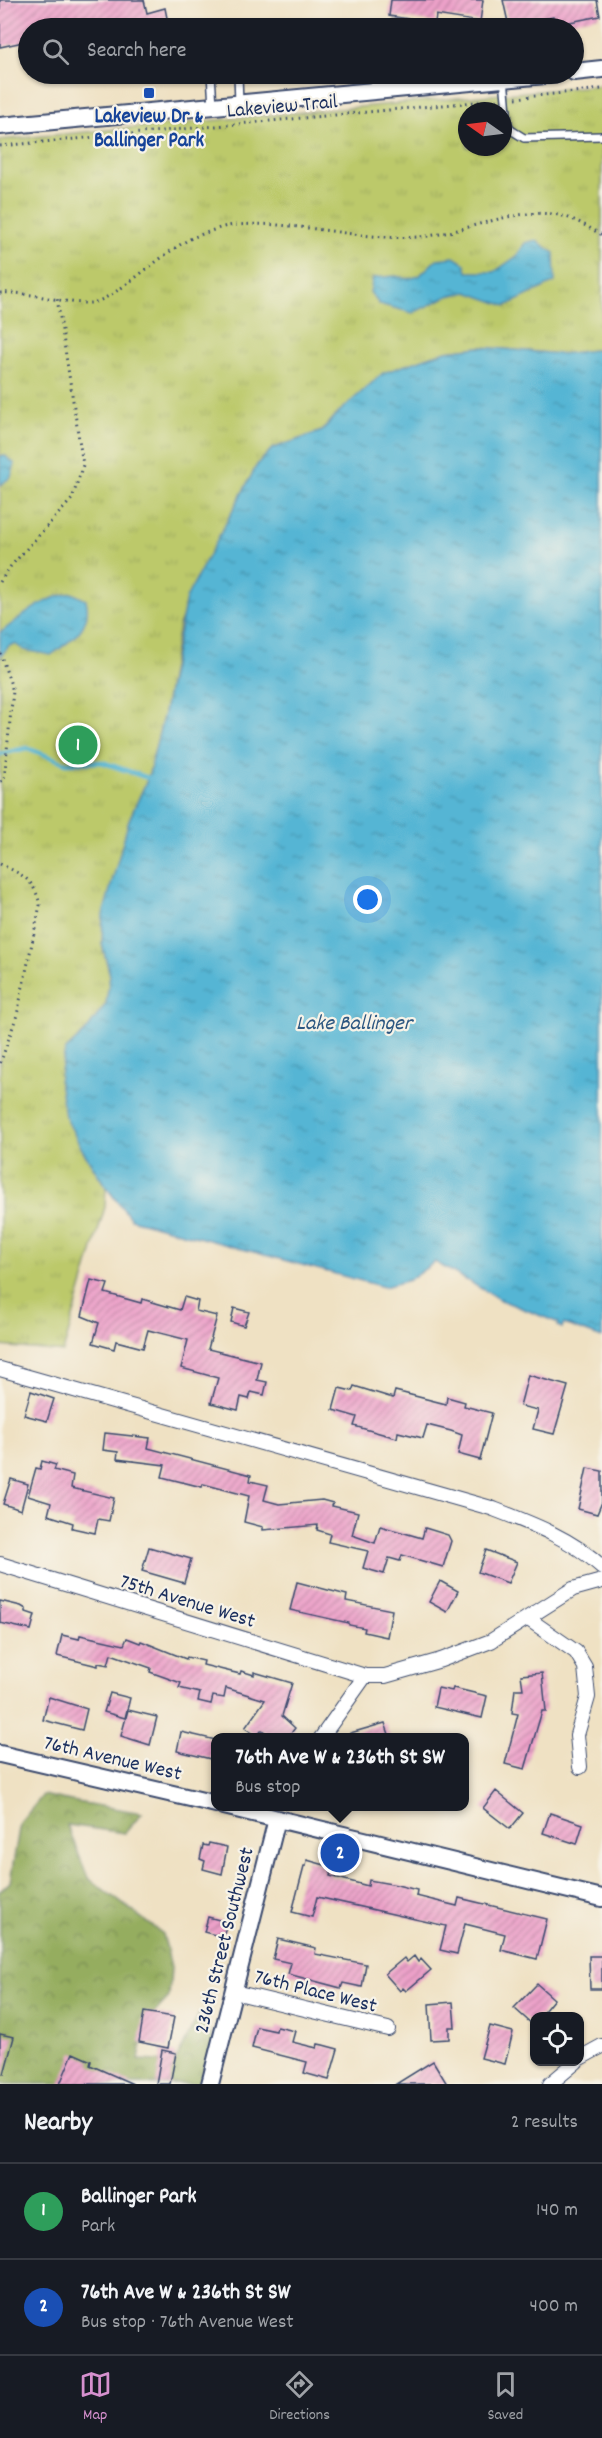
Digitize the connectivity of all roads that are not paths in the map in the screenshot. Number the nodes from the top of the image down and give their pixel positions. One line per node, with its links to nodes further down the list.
1 (602, 69): 2 (street)
2 (584, 71)
3 (212, 84): 8 (lane)
4 (238, 84): 7 (lane)
5 (443, 84): 7 (street)
6 (505, 84): 10 (lane)
7 (239, 104): 8 (street)
8 (213, 106): 9 (street)
9 (0, 126)
10 (602, 136)
11 (0, 1369): 13 (street)
12 (0, 1564): 16 (street, 75th Avenue West)
13 (602, 1567)
14 (602, 1581): 15 (street)
15 (527, 1618): 16 (street); 19 (street)
16 (364, 1676): 17 (street)
17 (324, 1733)
18 (0, 1754): 20 (street, 76th Avenue West)
19 (580, 1767)
20 (211, 1803)
21 (263, 1811): 22 (street)
22 (278, 1813): 23 (street); 24 (street, 236th Street Southwest)
23 (602, 1898)
24 (234, 1992): 25 (street, 76th Place West); 29 (street, 236th Street Southwest)
25 (388, 2030)
26 (602, 2046): 27 (street)
27 (584, 2055)
28 (570, 2066): 30 (street)
29 (213, 2082)
30 (550, 2084)

